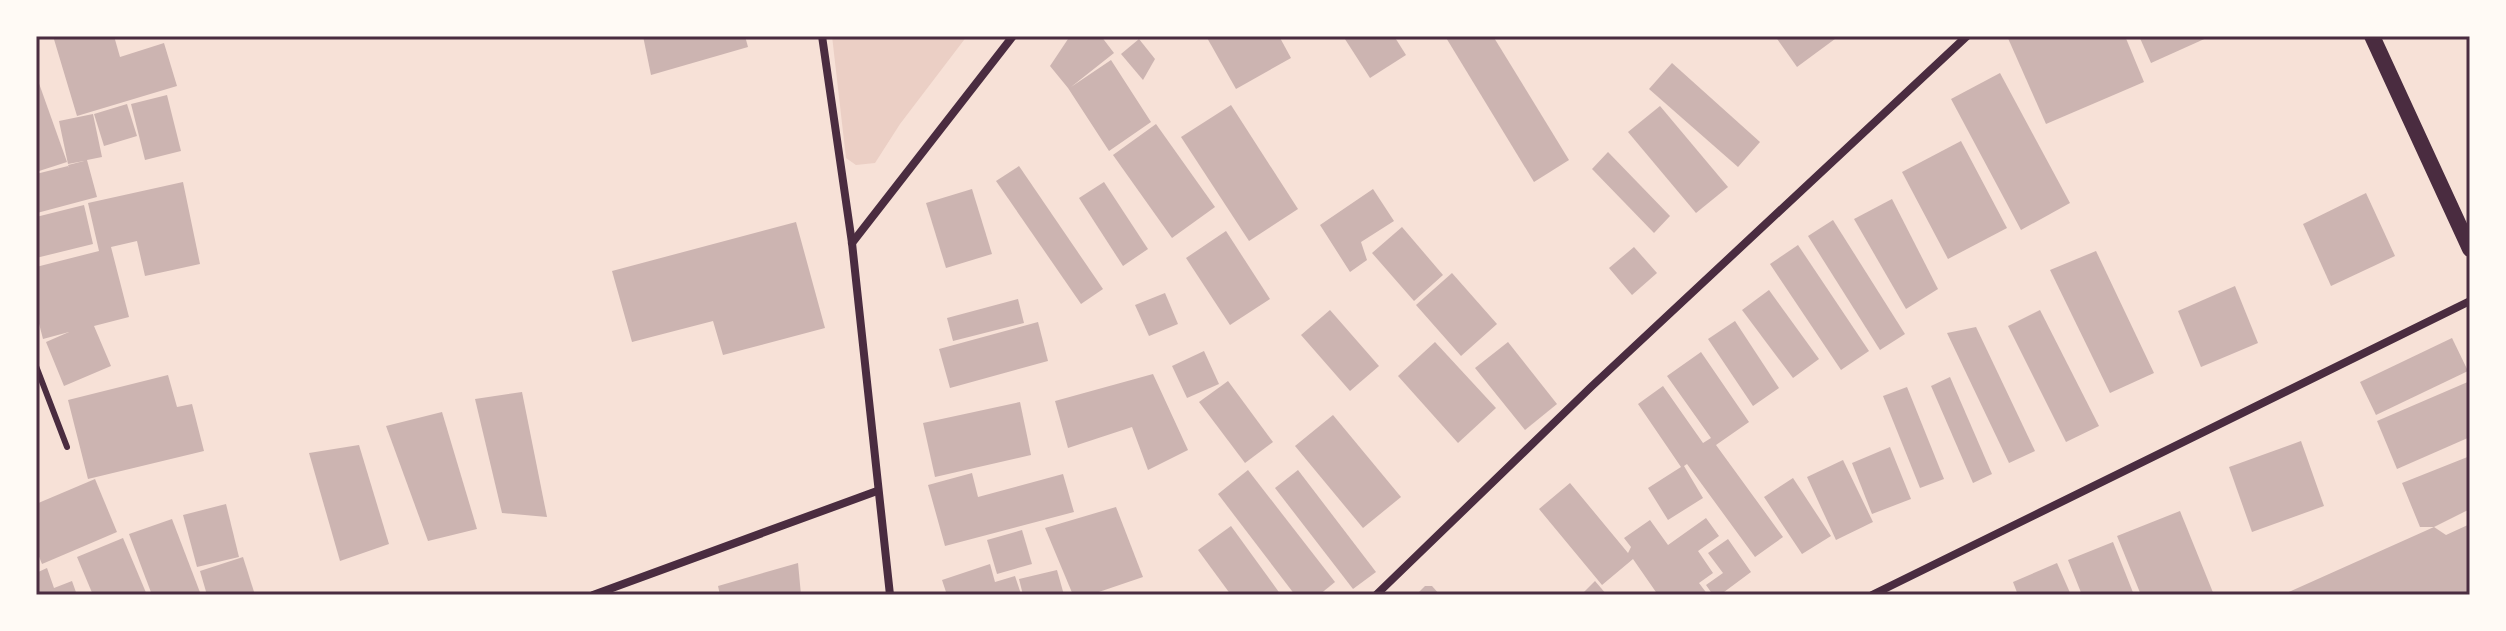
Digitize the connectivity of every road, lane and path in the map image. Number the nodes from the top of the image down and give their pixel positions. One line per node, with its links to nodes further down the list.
1 (822, 36): 5 (street)
2 (1013, 36): 5 (street)
3 (1967, 36): 13 (street)
4 (2372, 36): 6 (main road)
5 (852, 243): 10 (street)
6 (2470, 249)
7 (2470, 301): 14 (street)
8 (36, 366): 9 (lane)
9 (67, 447)
10 (877, 491): 11 (street); 12 (street)
11 (593, 595)
12 (890, 595)
13 (1376, 595)
14 (1872, 595)

